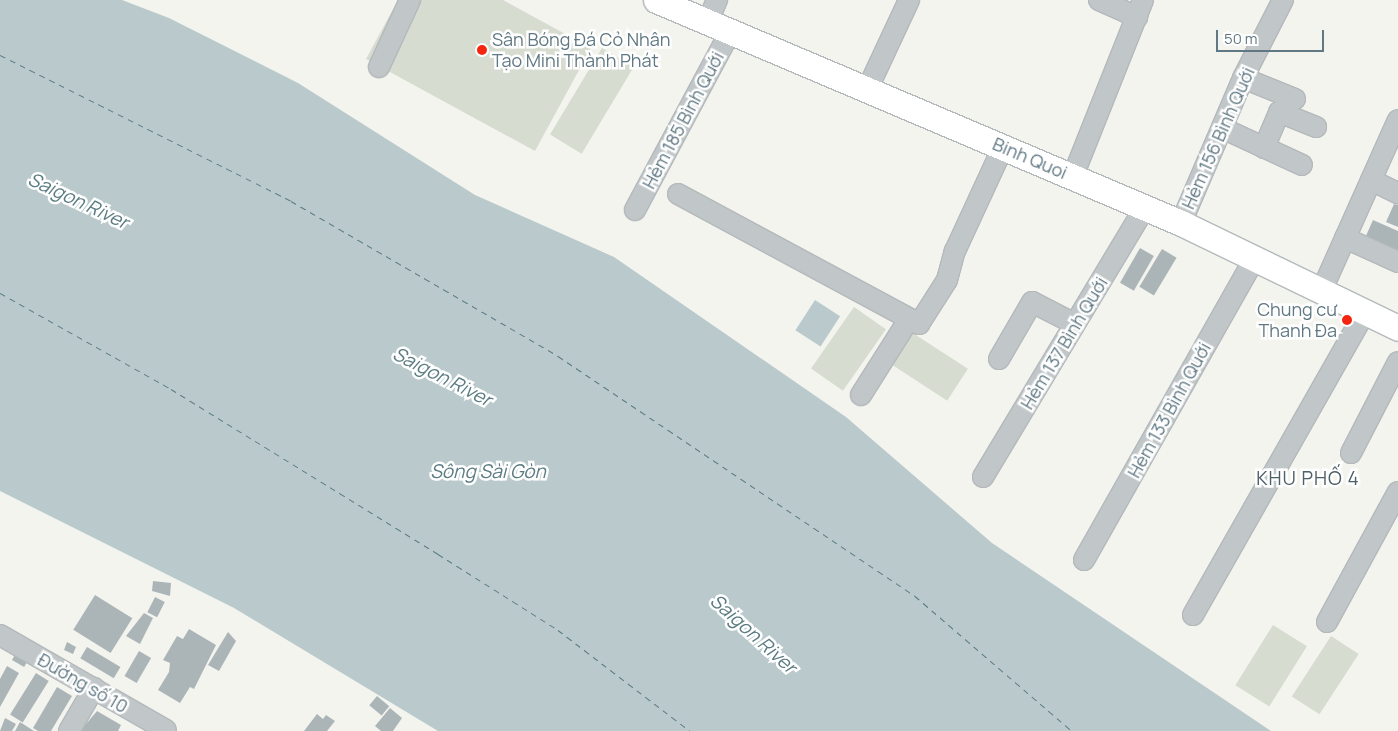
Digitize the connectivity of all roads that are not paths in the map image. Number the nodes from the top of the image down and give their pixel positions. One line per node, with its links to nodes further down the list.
1 (410, 0): 9 (street)
2 (656, 0): 7 (main road, Binh Quoi)
3 (909, 0): 11 (street)
4 (1099, 0): 6 (street)
5 (1283, 0): 10 (street, Hẻm 156 Bình Quới)
6 (1140, 8): 19 (street)
7 (713, 10): 8 (main road, Binh Quoi)
8 (731, 30): 11 (main road, Binh Quoi); 24 (street, Hẻm 185 Bình Quới)
9 (379, 67)
10 (1243, 78): 12 (street); 14 (street, Hẻm 156 Bình Quới)
11 (868, 88): 16 (main road, Binh Quoi)
12 (1295, 99)
13 (1398, 120): 20 (street)
14 (1222, 128): 17 (street); 25 (street, Hẻm 156 Bình Quới)
15 (1316, 128): 17 (street)
16 (1003, 147): 19 (main road, Binh Quoi); 31 (street)
17 (1264, 148): 18 (street)
18 (1302, 165)
19 (1073, 176): 23 (main road, Binh Quoi)
20 (1371, 180): 21 (street); 26 (street)
21 (1398, 193)
22 (678, 194): 31 (street)
23 (1144, 208): 25 (main road, Binh Quoi); 32 (street, Hẻm 137 Bình Quới)
24 (635, 210)
25 (1182, 224): 27 (main road, Binh Quoi)
26 (1345, 238): 28 (street); 29 (street)
27 (1254, 260): 29 (main road, Binh Quoi); 40 (street, Hẻm 133 Bình Quới)
28 (1398, 262)
29 (1321, 292): 30 (main road, Binh Quoi)
30 (1366, 312): 33 (main road, Binh Quoi); 41 (street)
31 (909, 319): 36 (street)
32 (1074, 324): 34 (street); 38 (street, Hẻm 137 Bình Quới)
33 (1398, 328)
34 (999, 359)
35 (1398, 362): 37 (street)
36 (861, 395)
37 (1351, 453)
38 (983, 477)
39 (1398, 492): 42 (street)
40 (1084, 560)
41 (1194, 615)
42 (1327, 622)
43 (0, 635): 44 (street, Đường số 10)
44 (94, 688): 45 (street, Đường số 10); 46 (street)
45 (166, 730)
46 (69, 731)

